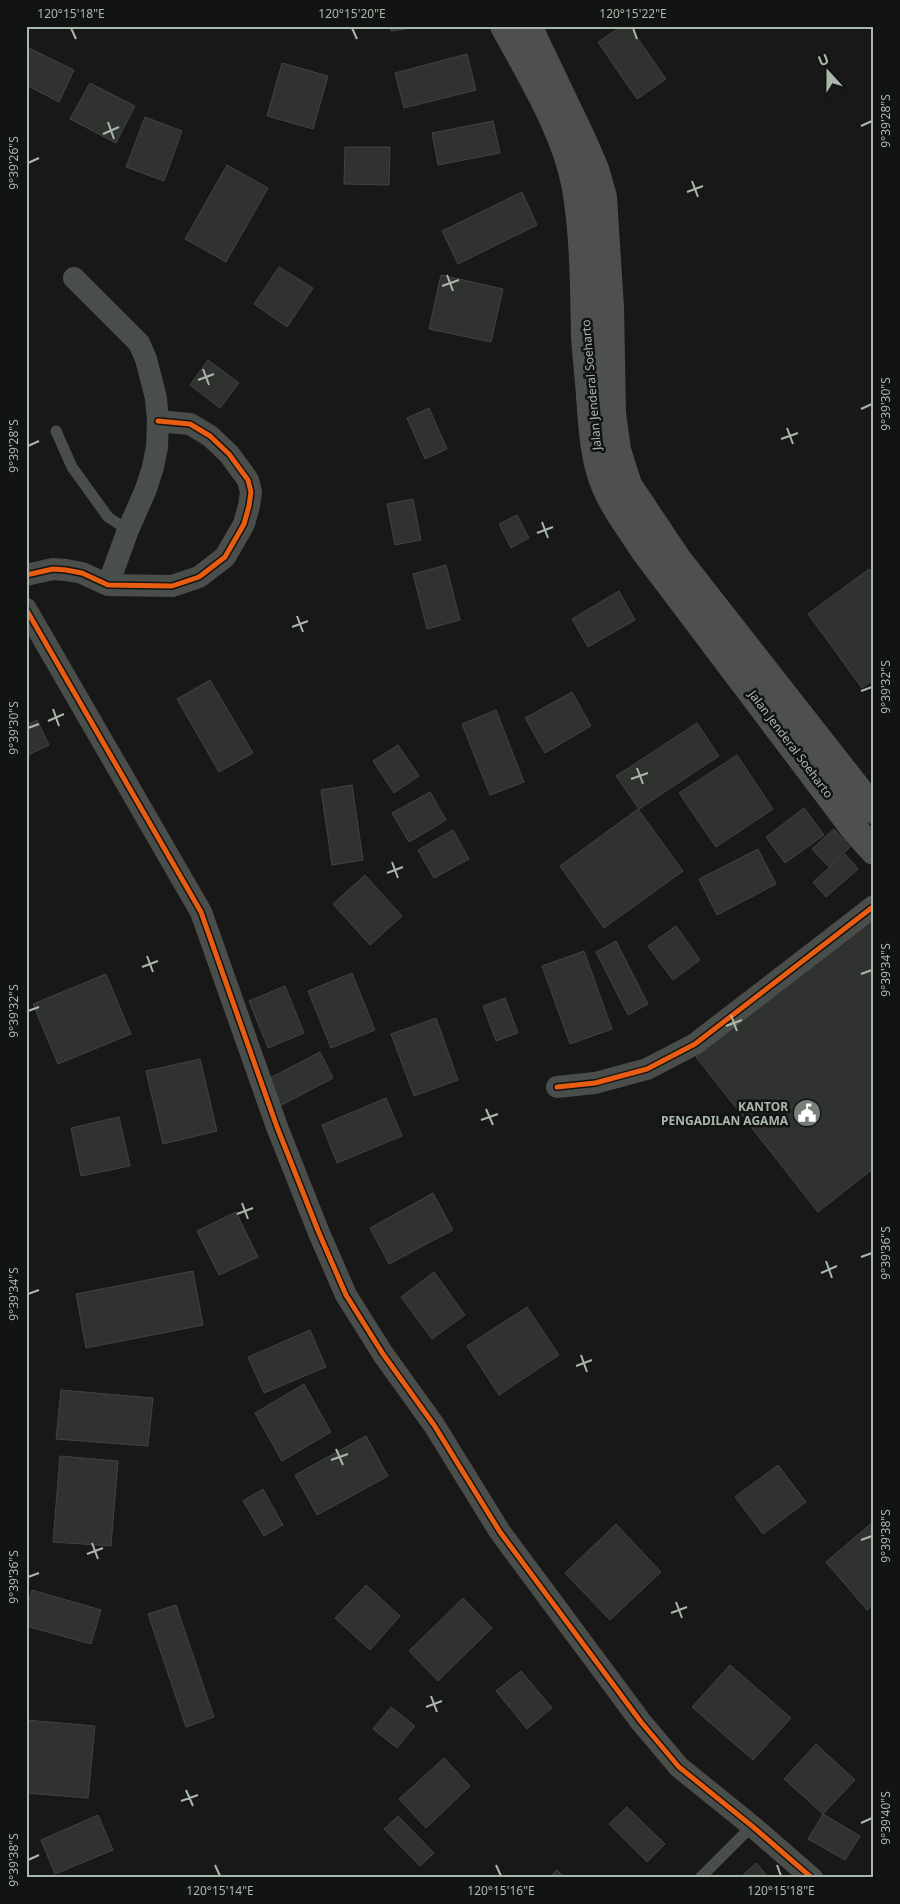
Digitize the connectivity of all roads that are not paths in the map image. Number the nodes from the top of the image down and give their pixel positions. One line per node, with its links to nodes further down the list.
1 (504, 26): 11 (main road, Jalan Jenderal Soeharto)
2 (528, 26): 10 (main road, Jalan Jenderal Soeharto)
3 (74, 278): 4 (street)
4 (158, 421): 6 (street); 8 (street)
5 (56, 431): 6 (lane)
6 (128, 530): 8 (street)
7 (26, 575): 8 (street)
8 (108, 585)
9 (26, 609): 14 (street)
10 (874, 810)
11 (868, 834)
12 (874, 906): 13 (street)
13 (558, 1087)
14 (752, 1826): 15 (lane); 16 (street)
15 (700, 1878)
16 (812, 1878)

